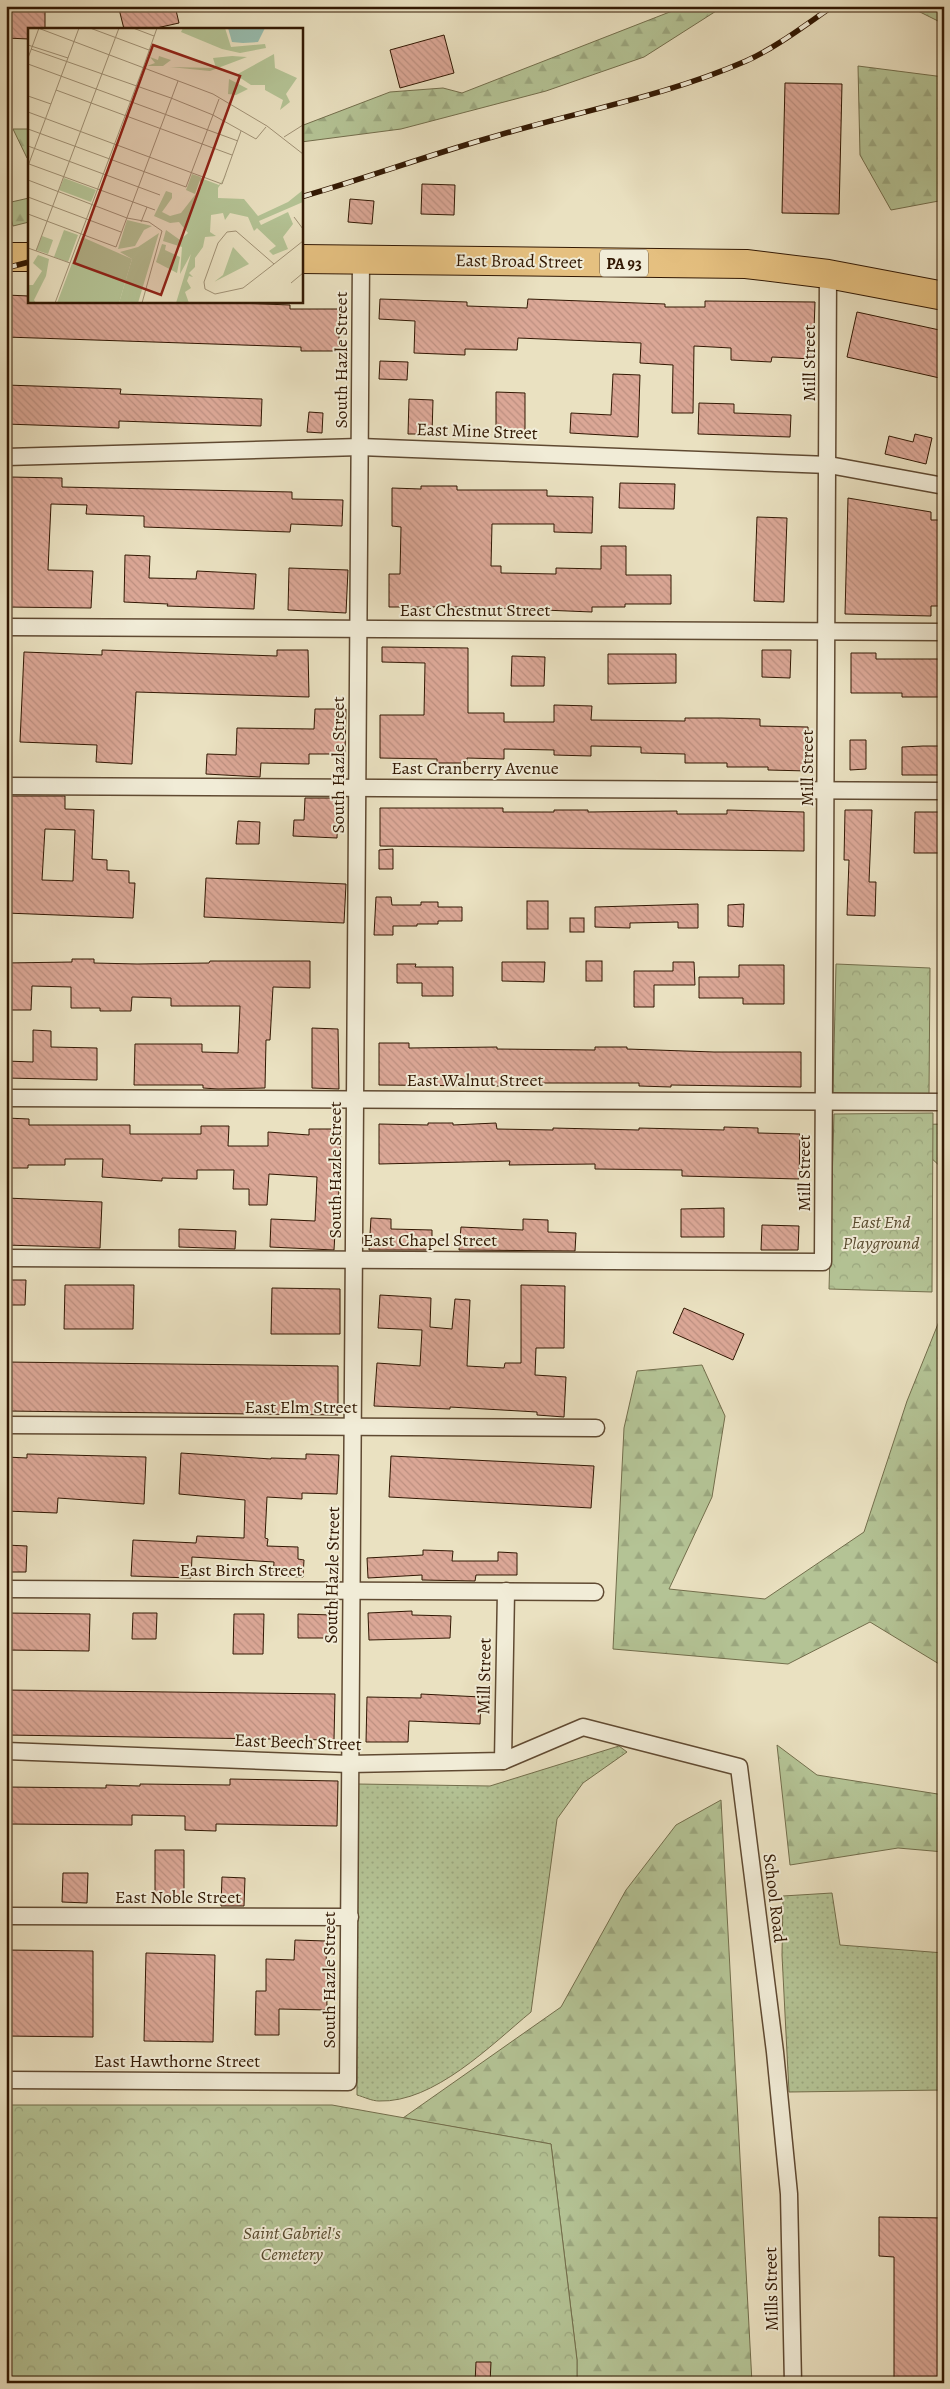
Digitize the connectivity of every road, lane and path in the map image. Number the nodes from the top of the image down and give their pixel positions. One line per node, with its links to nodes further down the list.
1 (6, 257): 2 (highway)
2 (28, 257)
3 (302, 258): 4 (highway, East Broad Street / PA 93)
4 (361, 259): 5 (highway, East Broad Street / PA 93); 7 (street, South Hazle Street)
5 (828, 274): 6 (highway, East Broad Street / PA 93); 9 (street, Mill Street)
6 (944, 296)
7 (360, 447): 8 (street, East Mine Street); 9 (street, East Mine Street); 12 (street, South Hazle Street)
8 (6, 457)
9 (829, 465): 10 (street, East Mine Street); 13 (street, Mill Street)
10 (944, 486)
11 (6, 627): 12 (street, East Chestnut Street)
12 (359, 629): 13 (street, East Chestnut Street); 16 (street, South Hazle Street)
13 (827, 631): 14 (street, East Chestnut Street); 17 (street, Mill Street)
14 (944, 632)
15 (6, 786): 16 (street, East Cranberry Avenue)
16 (358, 788): 17 (street, East Cranberry Avenue); 20 (street, South Hazle Street)
17 (826, 790): 18 (street, East Cranberry Avenue); 21 (street, Mill Street)
18 (944, 790)
19 (6, 1098): 20 (street, East Walnut Street)
20 (355, 1100): 21 (street, East Walnut Street); 24 (street, South Hazle Street)
21 (824, 1102): 22 (street, East Walnut Street); 25 (street, Mill Street)
22 (944, 1102)
23 (6, 1258): 24 (street, East Chapel Street)
24 (354, 1260): 25 (street, East Chapel Street); 27 (street, South Hazle Street)
25 (823, 1262)
26 (6, 1425): 27 (street, East Elm Street)
27 (353, 1427): 28 (street, East Elm Street); 30 (street, South Hazle Street)
28 (596, 1428)
29 (6, 1589): 30 (street, East Birch Street)
30 (352, 1590): 31 (street, East Birch Street); 36 (street, South Hazle Street)
31 (506, 1591): 32 (street, East Birch Street); 35 (street, Mill Street)
32 (595, 1592)
33 (583, 1727): 35 (street, East Beech Street); 41 (street, School Road)
34 (6, 1751): 36 (street, East Beech Street)
35 (502, 1761): 36 (street, East Beech Street)
36 (349, 1764): 38 (street, South Hazle Street)
37 (6, 1916): 38 (street, East Noble Street)
38 (350, 1918): 40 (street, South Hazle Street)
39 (6, 2080): 40 (street, East Hawthorne Street)
40 (348, 2082)
41 (789, 2194): 42 (street, Mills Street)
42 (793, 2383)

